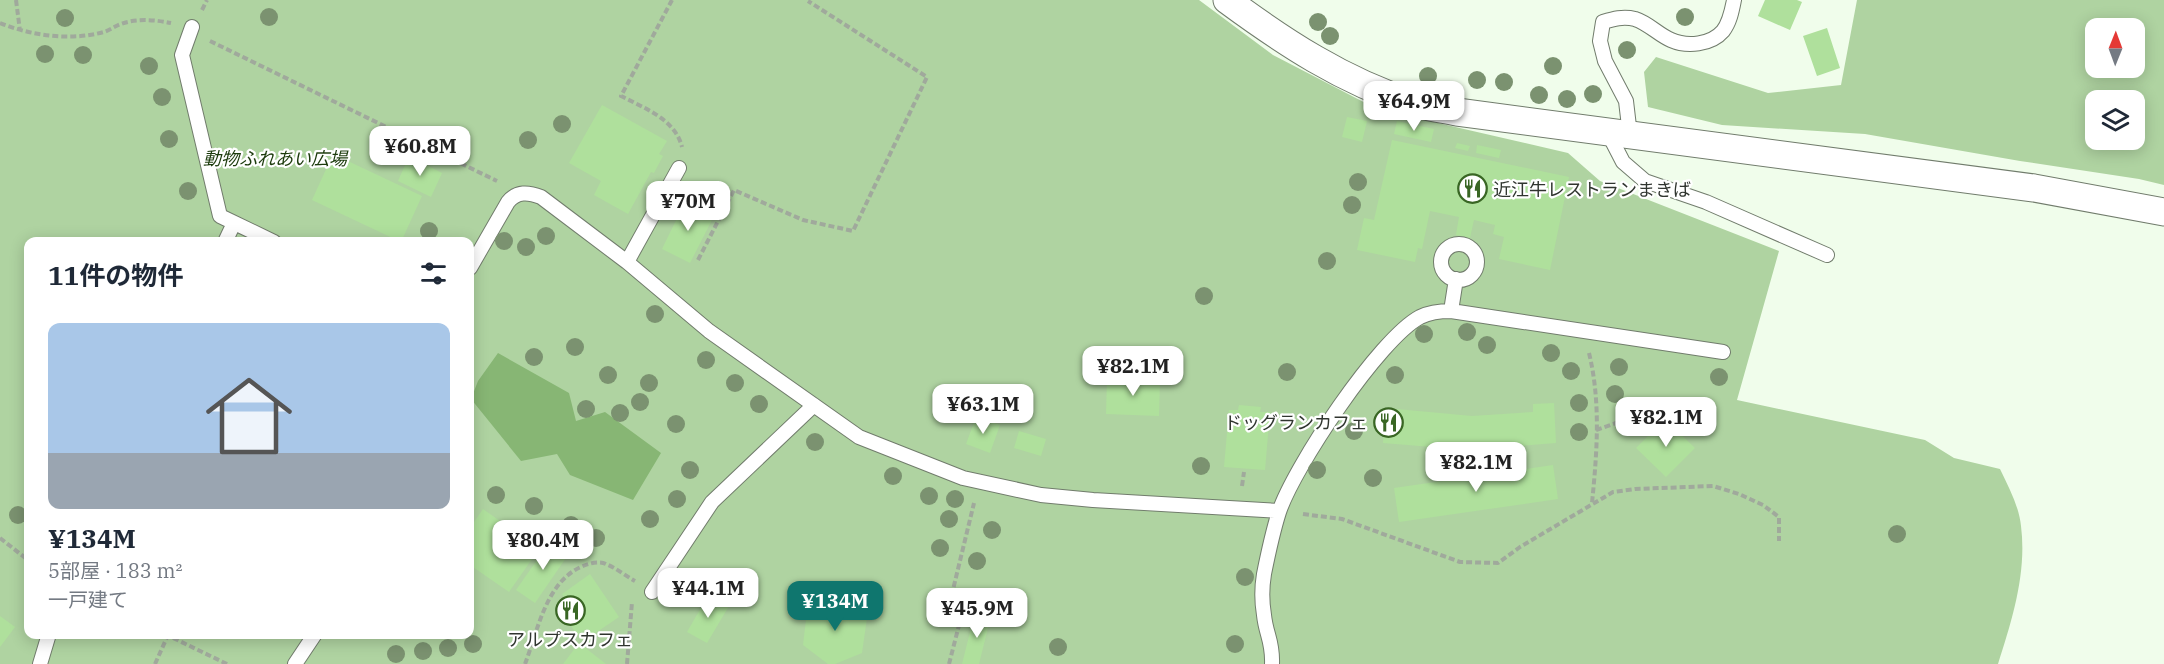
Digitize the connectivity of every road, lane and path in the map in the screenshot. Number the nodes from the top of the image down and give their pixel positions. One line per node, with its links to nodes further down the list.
1 (16, 0): 8 (path)
2 (672, 0): 10 (path)
3 (808, 0): 17 (path)
4 (1227, 0): 9 (street)
5 (1734, 0): 9 (lane)
6 (0, 23): 8 (path)
7 (191, 29): 8 (path); 11 (path); 13 (lane)
8 (20, 31)
9 (1618, 133): 12 (street); 16 (lane)
10 (679, 168): 19 (lane)
11 (521, 193): 18 (lane); 19 (lane)
12 (2164, 212)
13 (234, 223): 14 (lane); 15 (lane)
14 (227, 237)
15 (263, 237)
16 (1827, 255)
17 (698, 260)
18 (474, 261)
19 (627, 262): 25 (lane)
20 (1456, 279): 21 (lane)
21 (1451, 311): 22 (lane); 29 (lane)
22 (1584, 332): 23 (lane); 26 (path)
23 (1723, 352)
24 (1654, 400): 26 (path)
25 (814, 405): 27 (lane); 33 (lane)
26 (1596, 430): 28 (path)
27 (979, 481): 29 (lane); 44 (path)
28 (1592, 504): 29 (path); 31 (path)
29 (1280, 511): 45 (lane)
30 (0, 538): 32 (path)
31 (1779, 541)
32 (24, 557)
33 (649, 590): 42 (path); 43 (path)
34 (48, 639): 38 (lane)
35 (165, 639): 39 (path)
36 (175, 639): 40 (path)
37 (312, 639): 41 (lane)
38 (40, 664)
39 (154, 664)
40 (227, 664)
41 (295, 664)
42 (525, 664)
43 (627, 664)
44 (949, 664)
45 (1272, 664)

